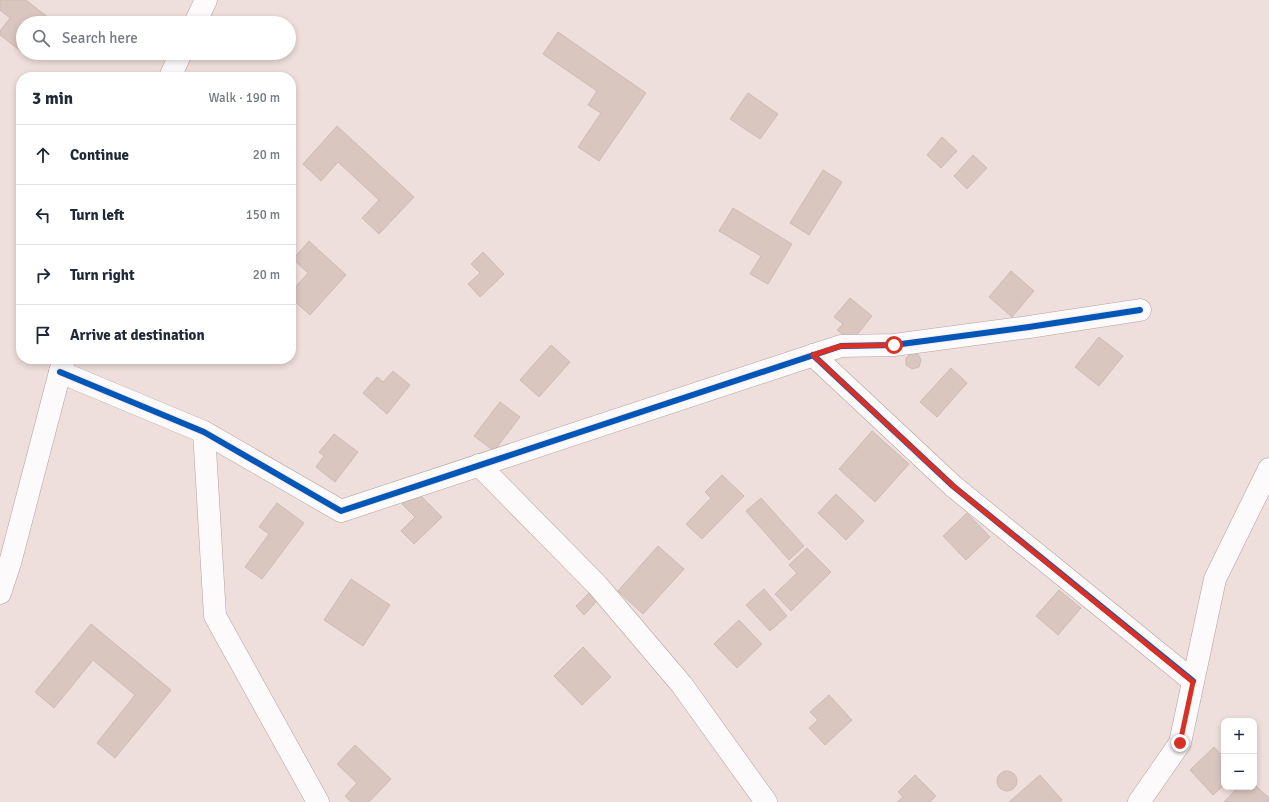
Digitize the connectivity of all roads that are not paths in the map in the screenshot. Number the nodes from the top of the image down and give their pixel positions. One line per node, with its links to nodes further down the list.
1 (206, 0): 2 (street)
2 (198, 16)
3 (178, 60): 4 (street)
4 (172, 72)
5 (1140, 310): 6 (street)
6 (813, 355): 9 (street); 12 (street)
7 (62, 366): 8 (street); 11 (street)
8 (204, 432): 9 (street); 13 (street)
9 (479, 465): 14 (street)
10 (1269, 469): 12 (street)
11 (0, 593)
12 (1193, 682): 15 (street)
13 (318, 802)
14 (766, 802)
15 (1139, 802)

